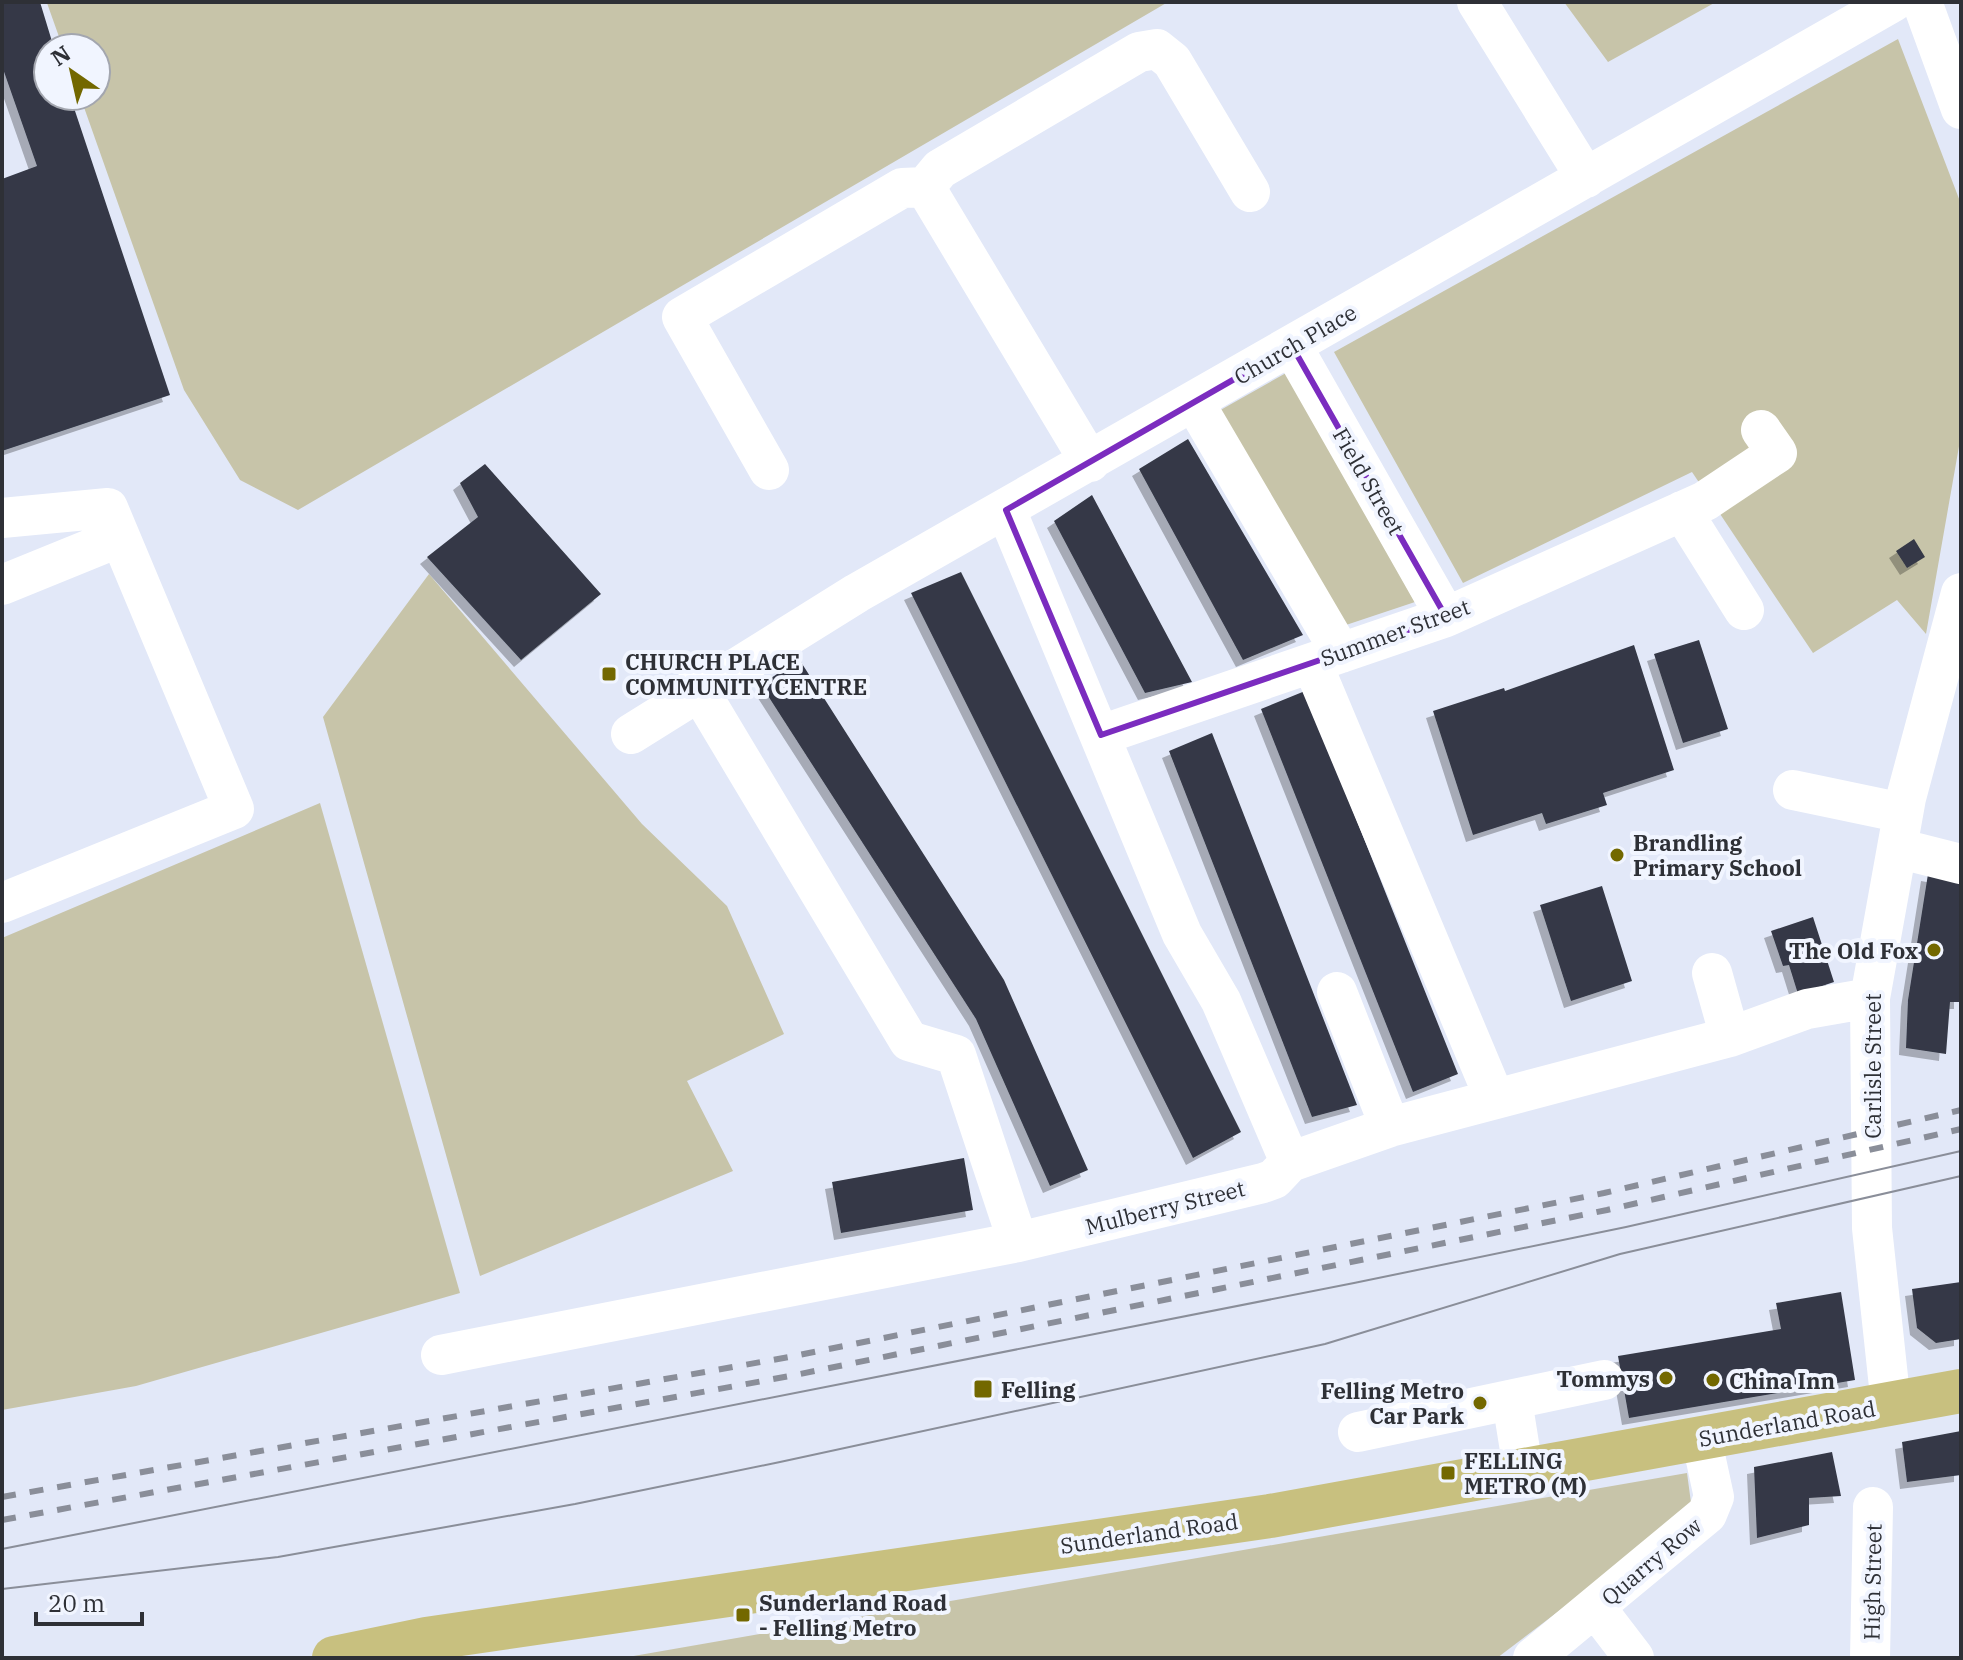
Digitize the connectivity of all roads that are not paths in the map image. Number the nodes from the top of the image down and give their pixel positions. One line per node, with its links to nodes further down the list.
1 (1477, 2): 5 (street)
2 (1893, 2): 5 (street, Church Place)
3 (1922, 2): 4 (street)
4 (1961, 109)
5 (1586, 178): 8 (street, Church Place)
6 (925, 187): 7 (street); 11 (street); 12 (street)
7 (1250, 192)
8 (1292, 346): 9 (street, Church Place); 20 (street, Field Street)
9 (1194, 402): 11 (street, Church Place); 21 (street)
10 (1761, 430): 14 (street, Summer Street)
11 (1090, 462): 13 (street, Church Place)
12 (769, 470)
13 (1006, 510): 23 (street, Church Place); 25 (street)
14 (1682, 511): 19 (street); 20 (street, Summer Street)
15 (2, 518): 16 (street)
16 (120, 537): 17 (street); 29 (street)
17 (2, 585)
18 (1961, 593): 22 (street, Carlisle Street)
19 (1744, 610)
20 (1446, 617): 21 (street, Summer Street)
21 (1326, 658): 25 (street, Summer Street); 34 (street)
22 (1949, 682): 27 (street, Carlisle Street)
23 (699, 686): 24 (street, Church Place); 37 (street)
24 (631, 734)
25 (1101, 735): 36 (street)
26 (1793, 790): 27 (street)
27 (1900, 830): 28 (street); 32 (street, Carlisle Street)
28 (1961, 864)
29 (2, 903)
30 (1712, 973): 33 (street)
31 (1337, 992): 35 (street)
32 (1870, 998): 33 (street, Mulberry Street); 42 (street, Carlisle Street)
33 (1730, 1037): 34 (street, Mulberry Street)
34 (1494, 1097): 35 (street, Mulberry Street)
35 (1390, 1127): 36 (street, Mulberry Street)
36 (1290, 1162): 37 (street, Mulberry Street)
37 (1018, 1242): 38 (street, Mulberry Street)
38 (441, 1355)
39 (1604, 1380): 41 (street)
40 (1961, 1391): 42 (main road, Sunderland Road)
41 (1512, 1400): 43 (street); 45 (street)
42 (1891, 1405): 44 (main road, Sunderland Road)
43 (1358, 1432)
44 (1701, 1437): 45 (main road, Sunderland Road); 47 (street, Quarry Row)
45 (1523, 1469): 48 (main road, Sunderland Road)
46 (1873, 1507): 51 (street, High Street)
47 (1595, 1607): 49 (street, Quarry Row); 50 (street)
48 (334, 1658)
49 (1533, 1658)
50 (1634, 1658)
51 (1870, 1658)

